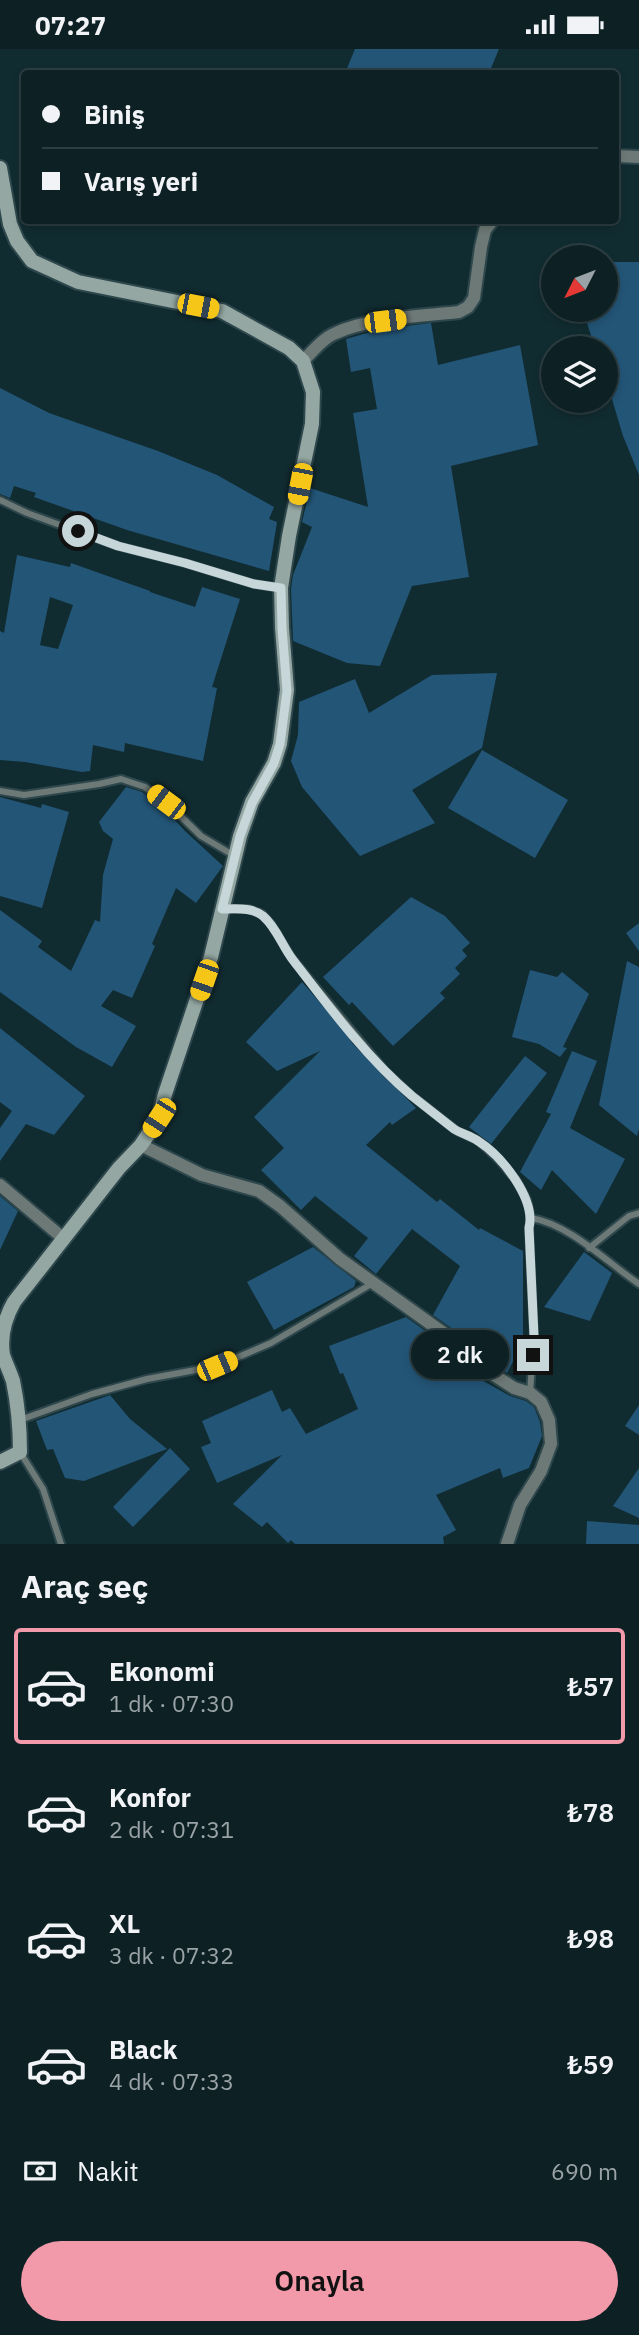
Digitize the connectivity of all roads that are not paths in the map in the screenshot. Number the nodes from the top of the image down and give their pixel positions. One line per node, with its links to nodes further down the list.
1 (619, 156): 2 (street)
2 (639, 157)
3 (0, 168): 5 (street)
4 (490, 224): 5 (street)
5 (303, 361): 7 (street)
6 (0, 500): 7 (lane)
7 (281, 588): 9 (street)
8 (0, 791): 9 (lane)
9 (235, 856): 10 (street)
10 (222, 909): 11 (street); 14 (lane)
11 (141, 1145): 15 (street); 17 (street)
12 (0, 1185): 15 (street)
13 (639, 1213): 16 (lane)
14 (531, 1218): 16 (lane); 19 (lane)
15 (64, 1239): 20 (street)
16 (589, 1248): 18 (lane)
17 (373, 1283): 19 (street); 20 (lane)
18 (639, 1285)
19 (530, 1393): 24 (street)
20 (20, 1420): 21 (street)
21 (20, 1452): 22 (street); 23 (lane)
22 (0, 1462)
23 (61, 1544)
24 (507, 1544)

